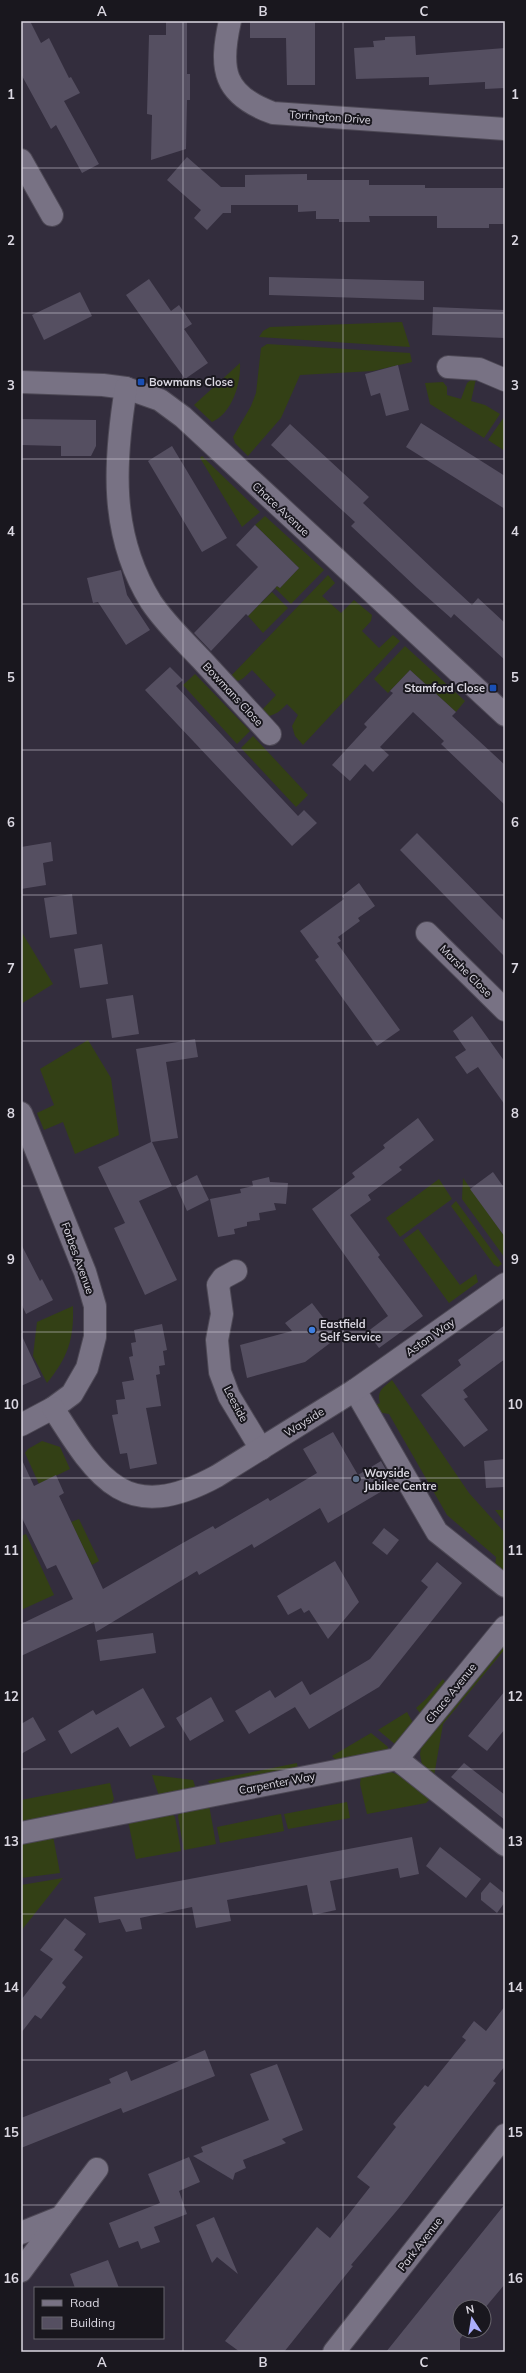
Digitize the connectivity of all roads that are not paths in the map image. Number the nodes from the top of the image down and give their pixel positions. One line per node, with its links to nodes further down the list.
1 (230, 21): 2 (street, Torrington Drive)
2 (505, 129)
3 (21, 160): 4 (street)
4 (52, 215)
5 (448, 367): 6 (street)
6 (505, 380)
7 (21, 382): 8 (street, Chace Avenue)
8 (126, 388): 9 (street, Chace Avenue); 10 (street, Bowmans Close)
9 (505, 715)
10 (270, 734)
11 (427, 933): 12 (street, Marshe Close)
12 (505, 1010)
13 (21, 1113): 17 (street, Forbes Avenue)
14 (236, 1271): 19 (street, Leeside)
15 (505, 1284): 16 (street, Aston Way)
16 (355, 1390): 19 (street, Wayside); 20 (street)
17 (53, 1408): 18 (street, Forbes Avenue); 19 (street, Wayside)
18 (21, 1425)
19 (261, 1449)
20 (505, 1586)
21 (505, 1627): 22 (street, Chace Avenue)
22 (397, 1759): 23 (street, Carpenter Way); 24 (street)
23 (21, 1833)
24 (505, 1845)
25 (505, 2135): 30 (street, Park Avenue)
26 (97, 2169): 27 (street)
27 (61, 2217): 28 (street); 29 (street)
28 (21, 2232)
29 (21, 2271)
30 (334, 2352)

